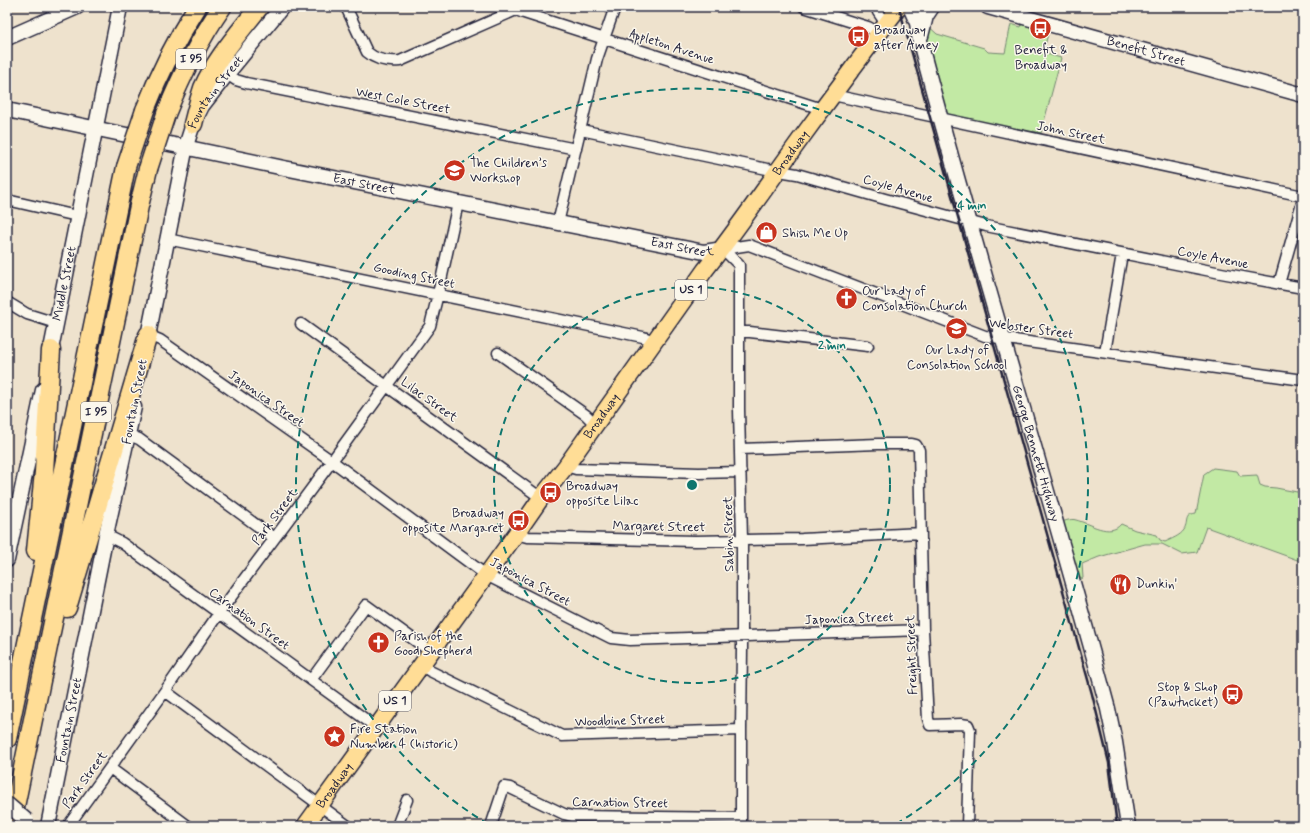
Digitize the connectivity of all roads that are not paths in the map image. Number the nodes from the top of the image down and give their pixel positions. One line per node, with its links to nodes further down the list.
1 (77, 7): 17 (street)
2 (120, 7): 27 (street, Middle Street)
3 (197, 7): 72 (highway, I 95, bridge)
4 (222, 7): 77 (highway, I 95, bridge)
5 (259, 7): 26 (highway)
6 (282, 7): 20 (street, Fountain Street)
7 (346, 7): 15 (street)
8 (614, 7): 18 (street)
9 (804, 7): 16 (street)
10 (877, 7): 16 (street)
11 (899, 7): 16 (main road, Broadway / US 1); 19 (street, George Bennett Highway)
12 (910, 7): 19 (street, George Bennett Highway)
13 (932, 7): 19 (street)
14 (988, 7): 22 (street, Benefit Street)
15 (516, 9): 18 (street, Appleton Avenue)
16 (883, 29): 21 (main road, Broadway / US 1)
17 (7, 38)
18 (604, 39): 23 (street, Appleton Avenue); 28 (street)
19 (919, 40): 25 (street, George Bennett Highway)
20 (227, 74): 26 (street, Fountain Street); 30 (street, West Cole Street)
21 (833, 95): 23 (main road, Broadway / US 1); 25 (street, John Street)
22 (1303, 95)
23 (822, 109): 31 (main road, Broadway / US 1)
24 (7, 110): 27 (street, East Street)
25 (940, 119): 32 (street, John Street); 36 (street, George Bennett Highway)
26 (192, 124): 29 (street, Fountain Street)
27 (96, 128): 29 (street, East Street); 35 (street, Middle Street)
28 (581, 130): 30 (street); 31 (street, Coyle Avenue)
29 (186, 146): 34 (street, East Street); 38 (street, Fountain Street)
30 (576, 149): 37 (street)
31 (778, 171): 36 (street, Coyle Avenue); 39 (main road, Broadway / US 1)
32 (1303, 198): 41 (street)
33 (7, 200): 35 (street)
34 (458, 203): 37 (street, East Street); 43 (street, Park Street)
35 (77, 216): 45 (street, Middle Street)
36 (968, 222): 40 (street, Coyle Avenue); 49 (street, George Bennett Highway)
37 (558, 223): 39 (street, East Street)
38 (167, 238): 43 (street, Gooding Street); 48 (street, Fountain Street)
39 (723, 249): 47 (street, Sabin Street); 49 (street, Webster Street); 50 (main road, Broadway / US 1)
40 (1122, 254): 41 (street, Coyle Avenue); 53 (street)
41 (1279, 284): 42 (street, Coyle Avenue)
42 (1303, 288)
43 (438, 294): 50 (street, Gooding Street); 56 (street, Park Street)
44 (7, 302): 45 (street)
45 (56, 323): 52 (street, Middle Street)
46 (301, 324): 56 (street, Lilac Street)
47 (740, 332): 51 (street); 59 (street, Sabin Street)
48 (148, 335): 58 (street, Fountain Street); 60 (street, Japonica Street); 77 (highway)
49 (1003, 339): 53 (street, Webster Street); 98 (street, George Bennett Highway)
50 (655, 341): 57 (main road, Broadway / US 1)
51 (868, 346)
52 (51, 350): 64 (street, Middle Street); 72 (highway)
53 (1105, 352): 55 (street, Webster Street)
54 (498, 353): 57 (street)
55 (1303, 380)
56 (387, 386): 60 (street, Park Street); 63 (street, Lilac Street)
57 (596, 425): 61 (main road, Broadway / US 1)
58 (128, 435): 67 (street, Fountain Street); 68 (street)
59 (740, 449): 62 (street, Sabin Street); 65 (street, Freight Street)
60 (332, 462): 68 (street, Park Street); 71 (street, Japonica Street)
61 (566, 466): 62 (street); 63 (main road, Broadway / US 1)
62 (740, 472): 69 (street, Sabin Street)
63 (541, 498): 66 (main road, Broadway / US 1)
64 (11, 521): 70 (street, Middle Street)
65 (921, 533): 69 (street, Margaret Street); 74 (street, Freight Street)
66 (516, 534): 69 (street, Margaret Street); 71 (main road, Broadway / US 1)
67 (106, 535): 73 (street, Carnation Street); 90 (street, Fountain Street)
68 (274, 538): 73 (street, Park Street)
69 (742, 540): 75 (street, Sabin Street)
70 (7, 560)
71 (486, 575): 75 (street, Japonica Street); 76 (main road, Broadway / US 1)
72 (34, 608): 83 (highway, I 95)
73 (220, 614): 79 (street, Carnation Street); 80 (street, Park Street)
74 (923, 630): 75 (street, Japonica Street); 97 (street, Freight Street)
75 (742, 636): 82 (street, Sabin Street)
76 (431, 652): 78 (main road, Broadway / US 1); 79 (street)
77 (46, 656): 89 (highway, I 95)
78 (421, 666): 81 (main road, Broadway / US 1); 82 (street, Woodbine Street)
79 (311, 680): 81 (street, Carnation Street)
80 (165, 691): 84 (street, Park Street); 87 (street)
81 (376, 727): 87 (main road, Broadway / US 1)
82 (740, 730): 88 (street, Sabin Street)
83 (7, 739)
84 (110, 768): 91 (street, Park Street); 92 (street)
85 (407, 800): 95 (street)
86 (7, 804): 89 (street, bridge)
87 (320, 805): 93 (main road, Broadway / US 1); 94 (street)
88 (741, 822): 96 (street, Carnation Street)
89 (24, 824)
90 (48, 826)
91 (68, 826)
92 (188, 826)
93 (305, 826)
94 (348, 826)
95 (397, 826)
96 (490, 826)
97 (967, 826)
98 (1128, 826)

